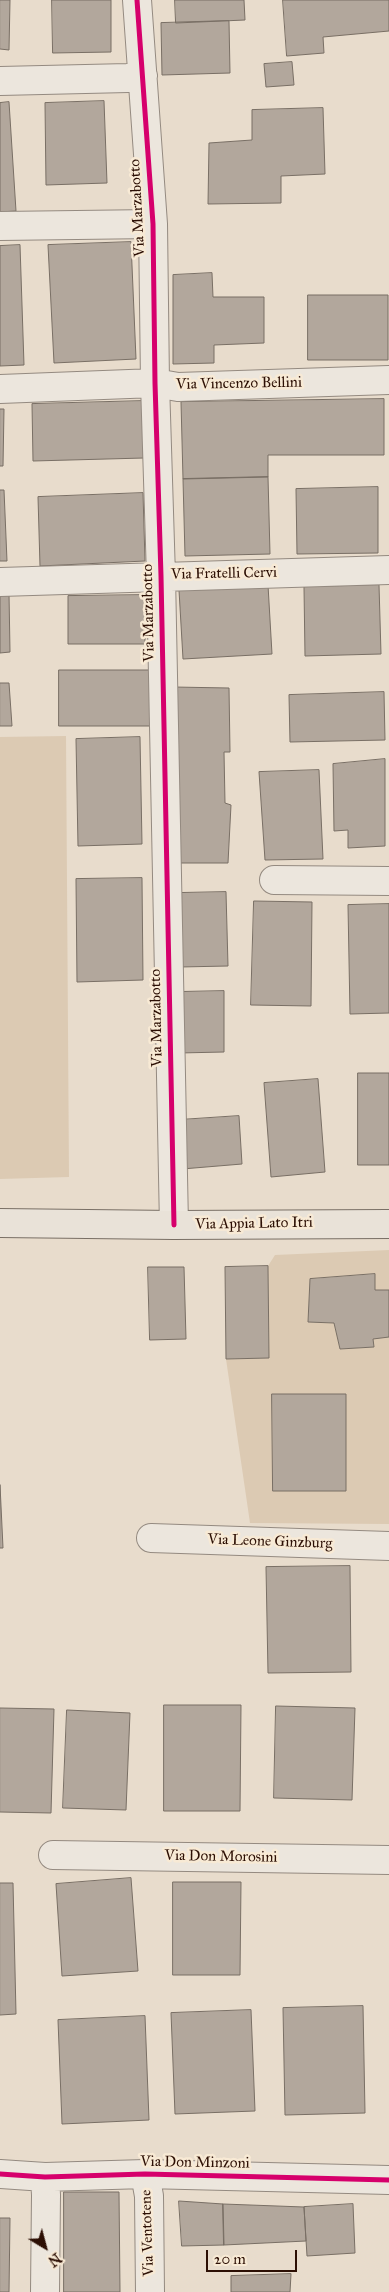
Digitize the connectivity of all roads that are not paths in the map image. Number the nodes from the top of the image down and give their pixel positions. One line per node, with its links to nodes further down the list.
1 (137, 0): 2 (street, Via Marzabotto)
2 (143, 76): 3 (street); 4 (street, Via Marzabotto)
3 (0, 81)
4 (153, 224): 5 (street); 7 (street, Via Marzabotto)
5 (0, 226)
6 (389, 380): 7 (street, Via Vincenzo Bellini)
7 (155, 383): 8 (street, Via Vincenzo Bellini); 10 (street, Via Marzabotto)
8 (0, 389)
9 (389, 570): 10 (street, Via Fratelli Cervi)
10 (161, 576): 11 (street, Via Fratelli Cervi); 16 (street, Via Marzabotto)
11 (0, 582)
12 (274, 880): 13 (street)
13 (389, 881)
14 (0, 1223): 16 (main road, Via Appia Lato Itri)
15 (389, 1224): 16 (main road, Via Appia Lato Itri)
16 (174, 1225)
17 (151, 1538): 18 (street, Via Leone Ginzburg)
18 (389, 1546)
19 (53, 1855): 20 (street, Via Don Morosini)
20 (389, 1860)
21 (0, 2174): 23 (street, Via Don Minzoni)
22 (145, 2174): 23 (street, Via Don Minzoni); 24 (street, Via Don Minzoni); 26 (street, Via Ventotene)
23 (44, 2176): 25 (street)
24 (389, 2180)
25 (44, 2292)
26 (150, 2292)

